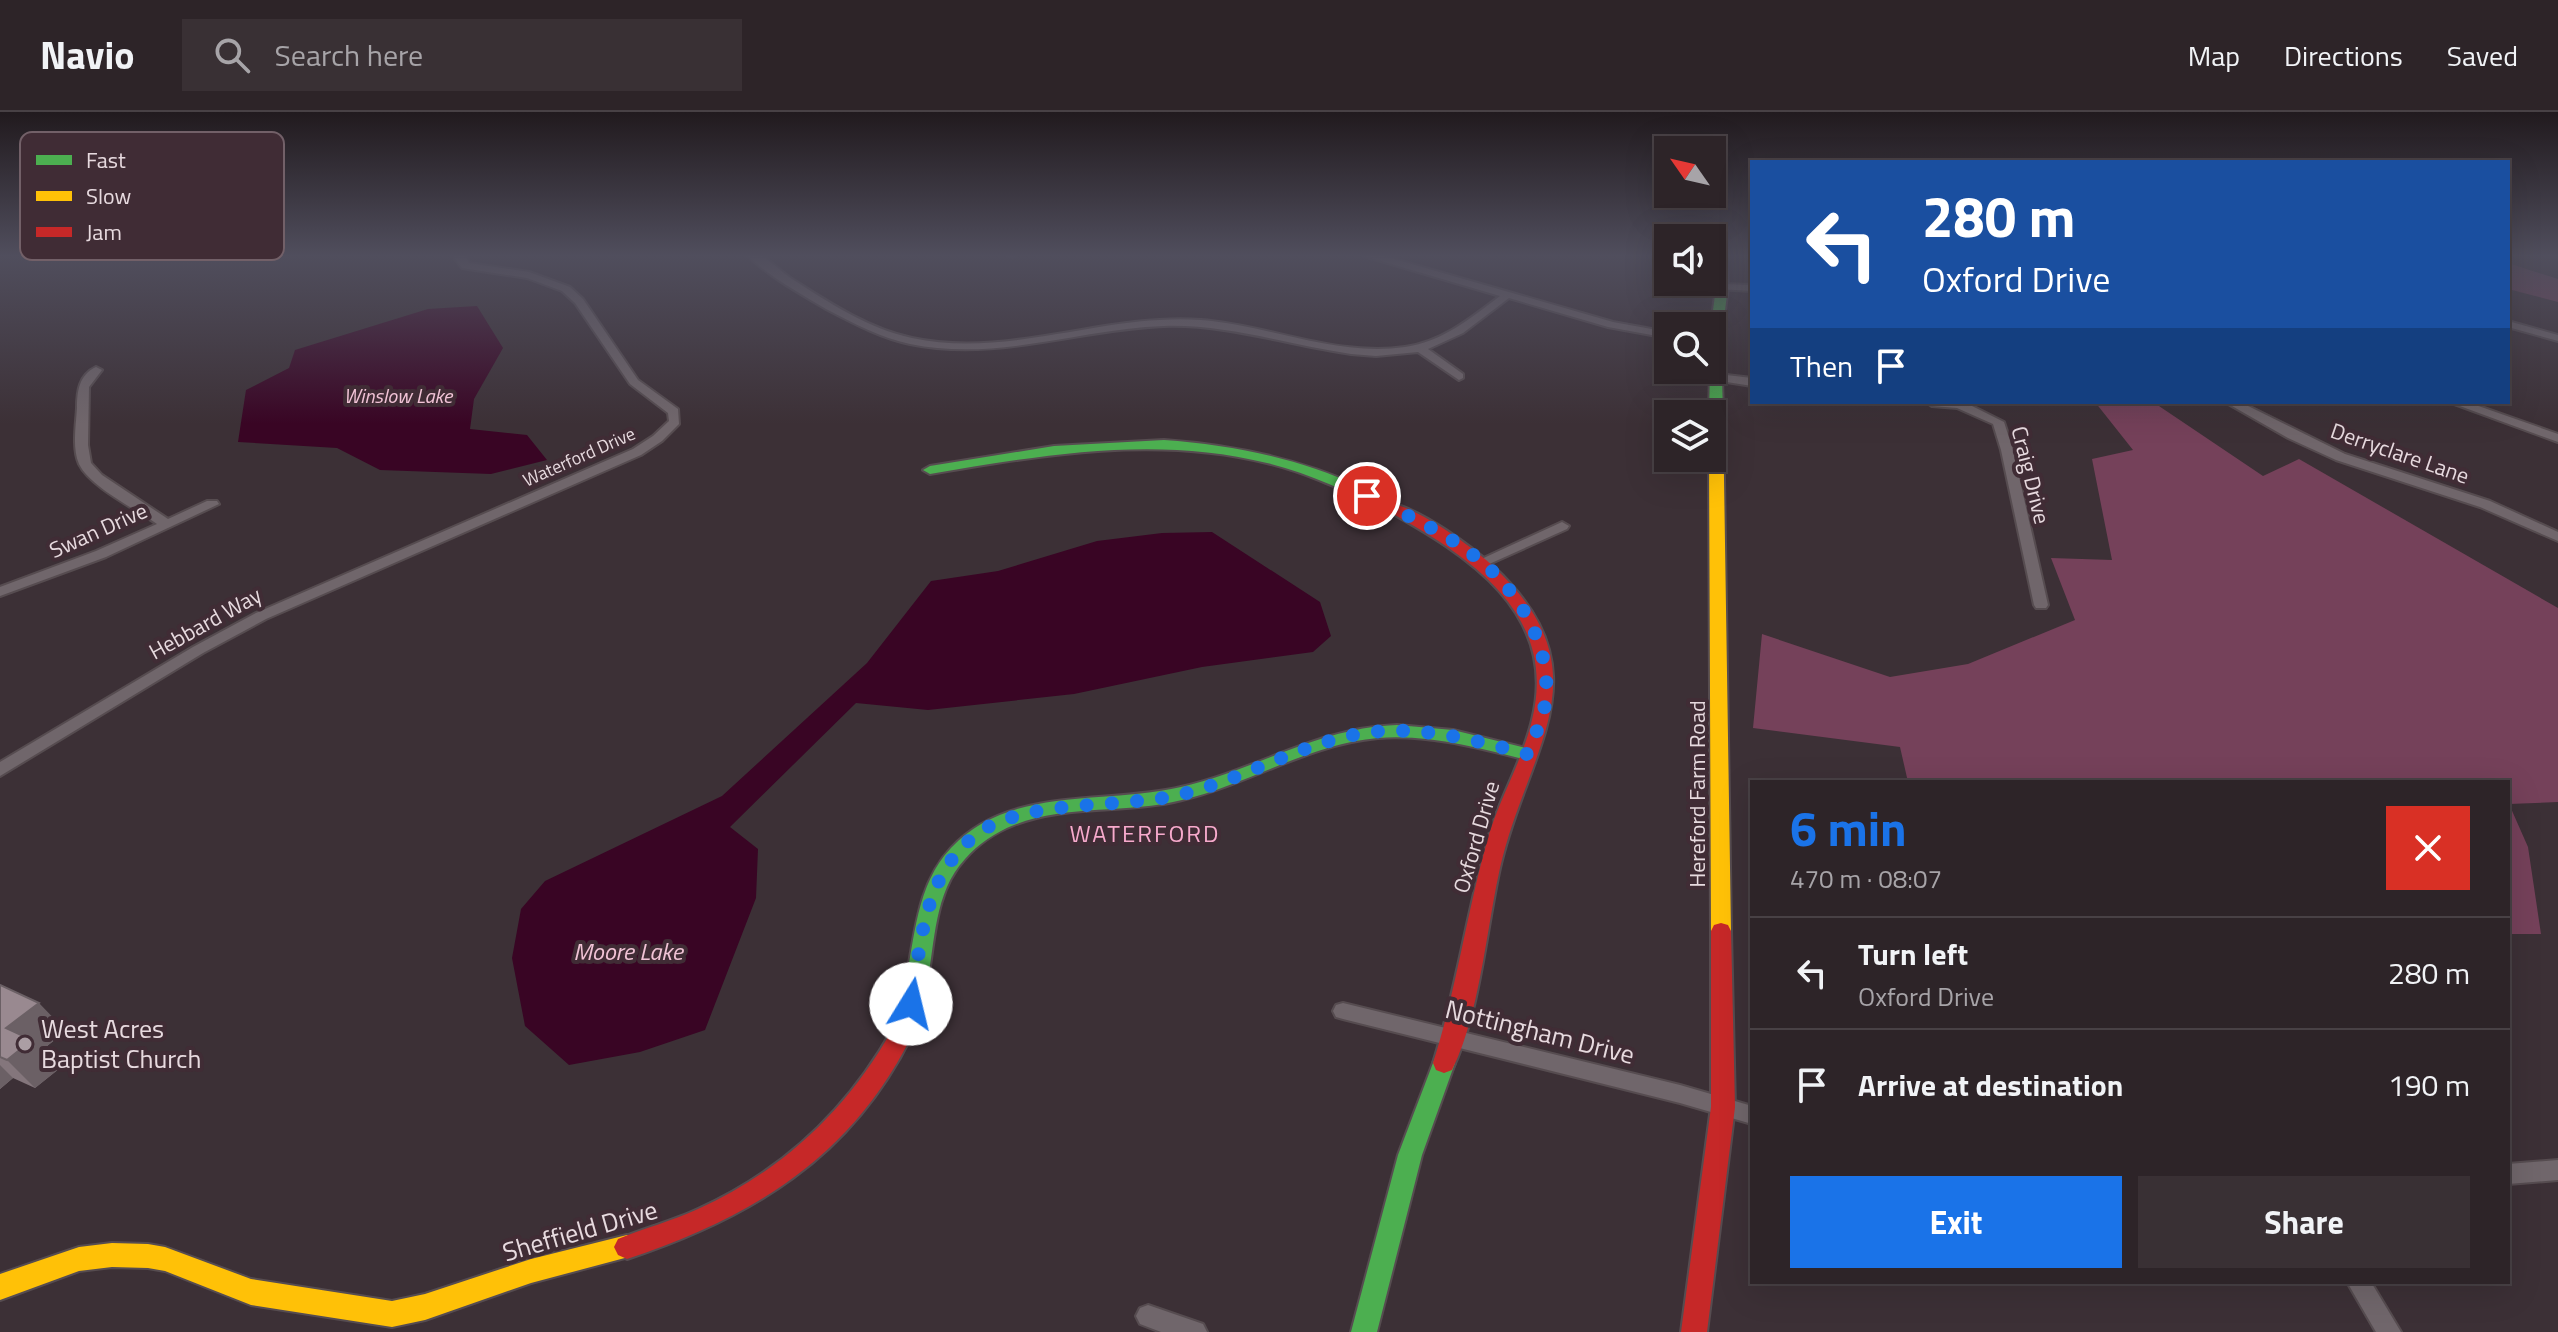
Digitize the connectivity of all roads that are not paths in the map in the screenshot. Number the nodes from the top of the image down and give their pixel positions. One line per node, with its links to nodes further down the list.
1 (586, 311): 24 (street, Waterford Drive)
2 (843, 311): 10 (street)
3 (1487, 311): 10 (street)
4 (1563, 311): 6 (street)
5 (2510, 325): 8 (street)
6 (1648, 336): 7 (street); 9 (street)
7 (1654, 336)
8 (2558, 338)
9 (1654, 339)
10 (1420, 348): 12 (street)
11 (96, 370): 22 (street)
12 (1459, 376)
13 (1726, 379): 14 (street)
14 (1750, 382)
15 (1718, 384): 33 (street, Hereford Farm Road)
16 (1951, 404): 28 (street, Craig Drive)
17 (2235, 404): 25 (street, Derryclare Lane)
18 (2461, 404): 19 (street)
19 (2558, 438)
20 (930, 470): 26 (street, Oxford Drive)
21 (212, 504): 22 (street, Swan Drive)
22 (167, 524): 27 (street, Swan Drive)
23 (1562, 526): 26 (street)
24 (443, 536): 30 (street, Hebbard Way)
25 (2558, 537)
26 (1482, 562): 29 (street, Oxford Drive)
27 (0, 592)
28 (2041, 605)
29 (1527, 754): 32 (street, Oxford Drive); 38 (street, Sheffield Drive)
30 (0, 770)
31 (1343, 1011): 32 (street, Nottingham Drive)
32 (1452, 1037): 33 (street, Nottingham Drive); 41 (street, Oxford Drive)
33 (1723, 1107): 34 (street, Nottingham Drive); 42 (street, Hereford Farm Road)
34 (1750, 1114)
35 (2558, 1170): 36 (street)
36 (2510, 1174)
37 (2359, 1284): 43 (street)
38 (0, 1287)
39 (1148, 1316): 40 (street)
40 (1195, 1332)
41 (1364, 1332)
42 (1694, 1332)
43 (2389, 1332)

